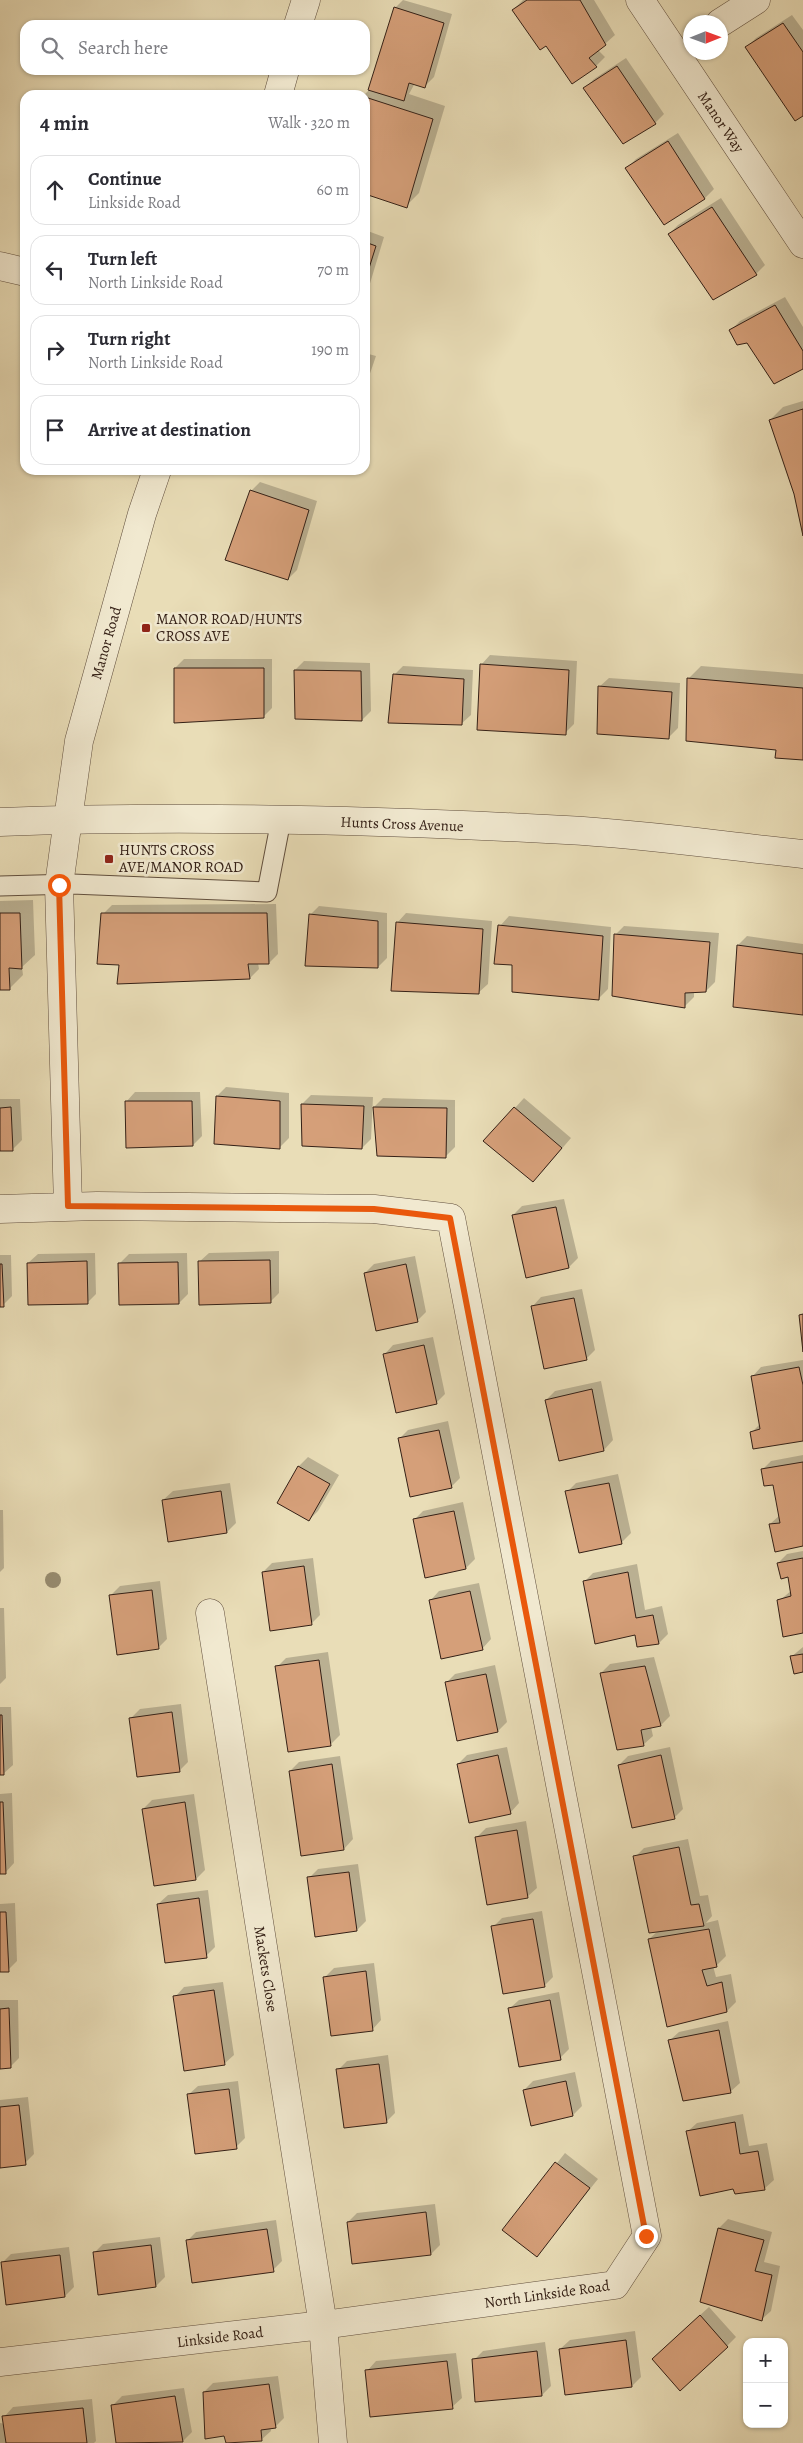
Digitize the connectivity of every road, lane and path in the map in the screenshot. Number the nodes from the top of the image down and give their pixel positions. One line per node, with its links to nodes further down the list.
1 (306, 0): 5 (street)
2 (640, 0): 6 (street, Manor Way)
3 (756, 0): 4 (street)
4 (728, 18)
5 (300, 20)
6 (683, 48)
7 (690, 60): 10 (street, Manor Way)
8 (284, 75): 9 (street)
9 (279, 90)
10 (803, 244)
11 (0, 266): 12 (street)
12 (20, 271)
13 (155, 475): 14 (street, Manor Road)
14 (68, 819): 15 (street, Hunts Cross Avenue); 16 (street, Hunts Cross Avenue); 18 (street)
15 (281, 820): 17 (street, Hunts Cross Avenue); 18 (lane)
16 (0, 822)
17 (803, 854)
18 (59, 885): 19 (lane); 20 (street)
19 (0, 886)
20 (68, 1206): 21 (street); 23 (street, North Linkside Road)
21 (0, 1209)
22 (210, 1613): 23 (street, Mackets Close)
23 (323, 2325): 24 (street, Linkside Road); 25 (street)
24 (0, 2362)
25 (333, 2443)

